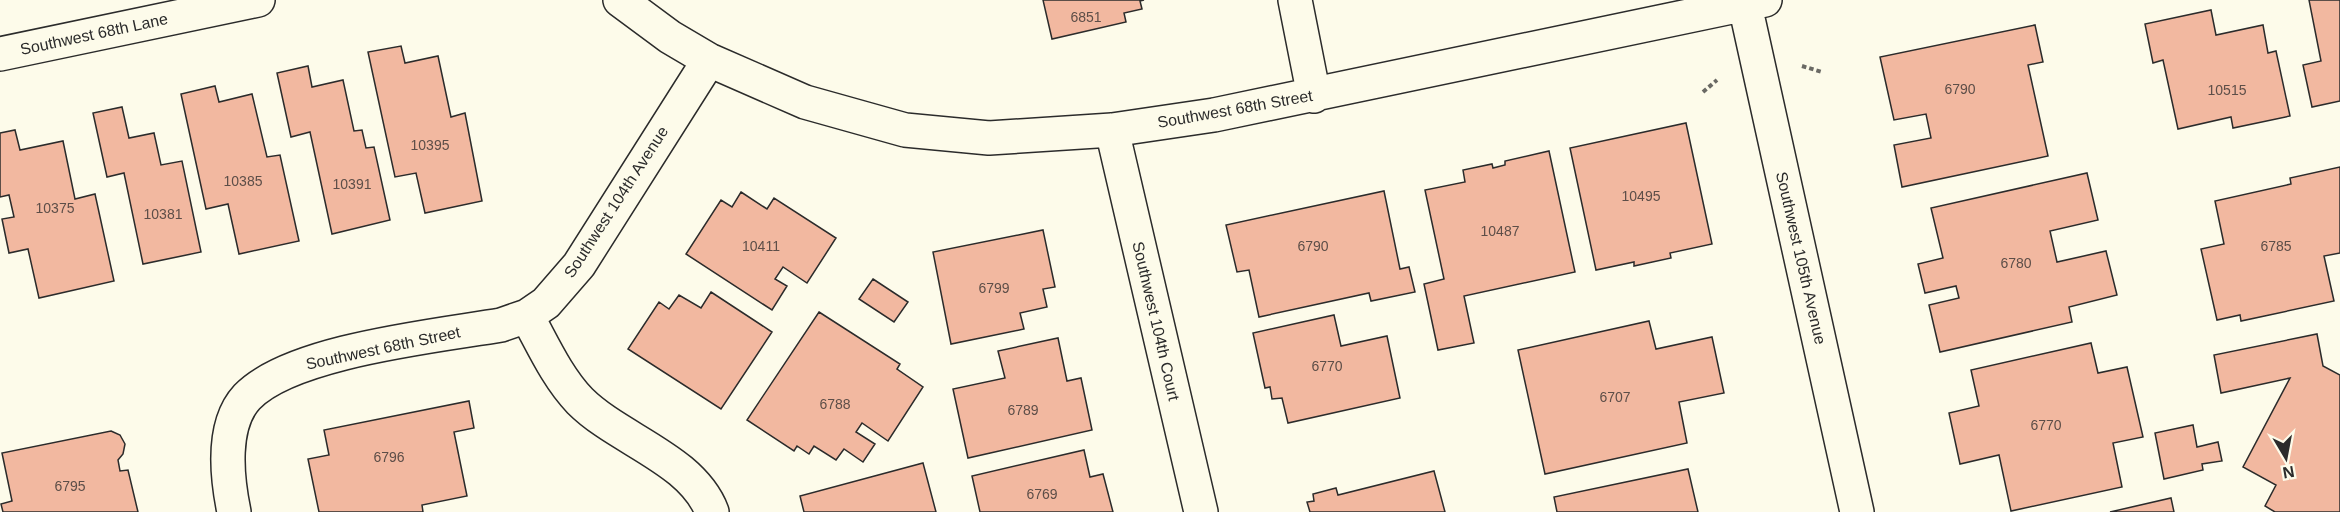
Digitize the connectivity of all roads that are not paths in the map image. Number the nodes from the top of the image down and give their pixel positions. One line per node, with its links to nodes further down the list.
1 (258, 0): 5 (street, Southwest 68th Lane)
2 (620, 0): 6 (street, Southwest 68th Street)
3 (1295, 0): 7 (street)
4 (1755, 2): 7 (street, Southwest 68th Street); 13 (street, Southwest 105th Avenue)
5 (0, 54)
6 (709, 60): 8 (street, Southwest 68th Street); 9 (street, Southwest 104th Avenue)
7 (1314, 96): 8 (street, Southwest 68th Street)
8 (1112, 130): 12 (street, Southwest 104th Court)
9 (527, 316): 10 (street, Southwest 68th Street); 11 (street)
10 (234, 512)
11 (712, 512)
12 (1201, 512)
13 (1857, 512)

